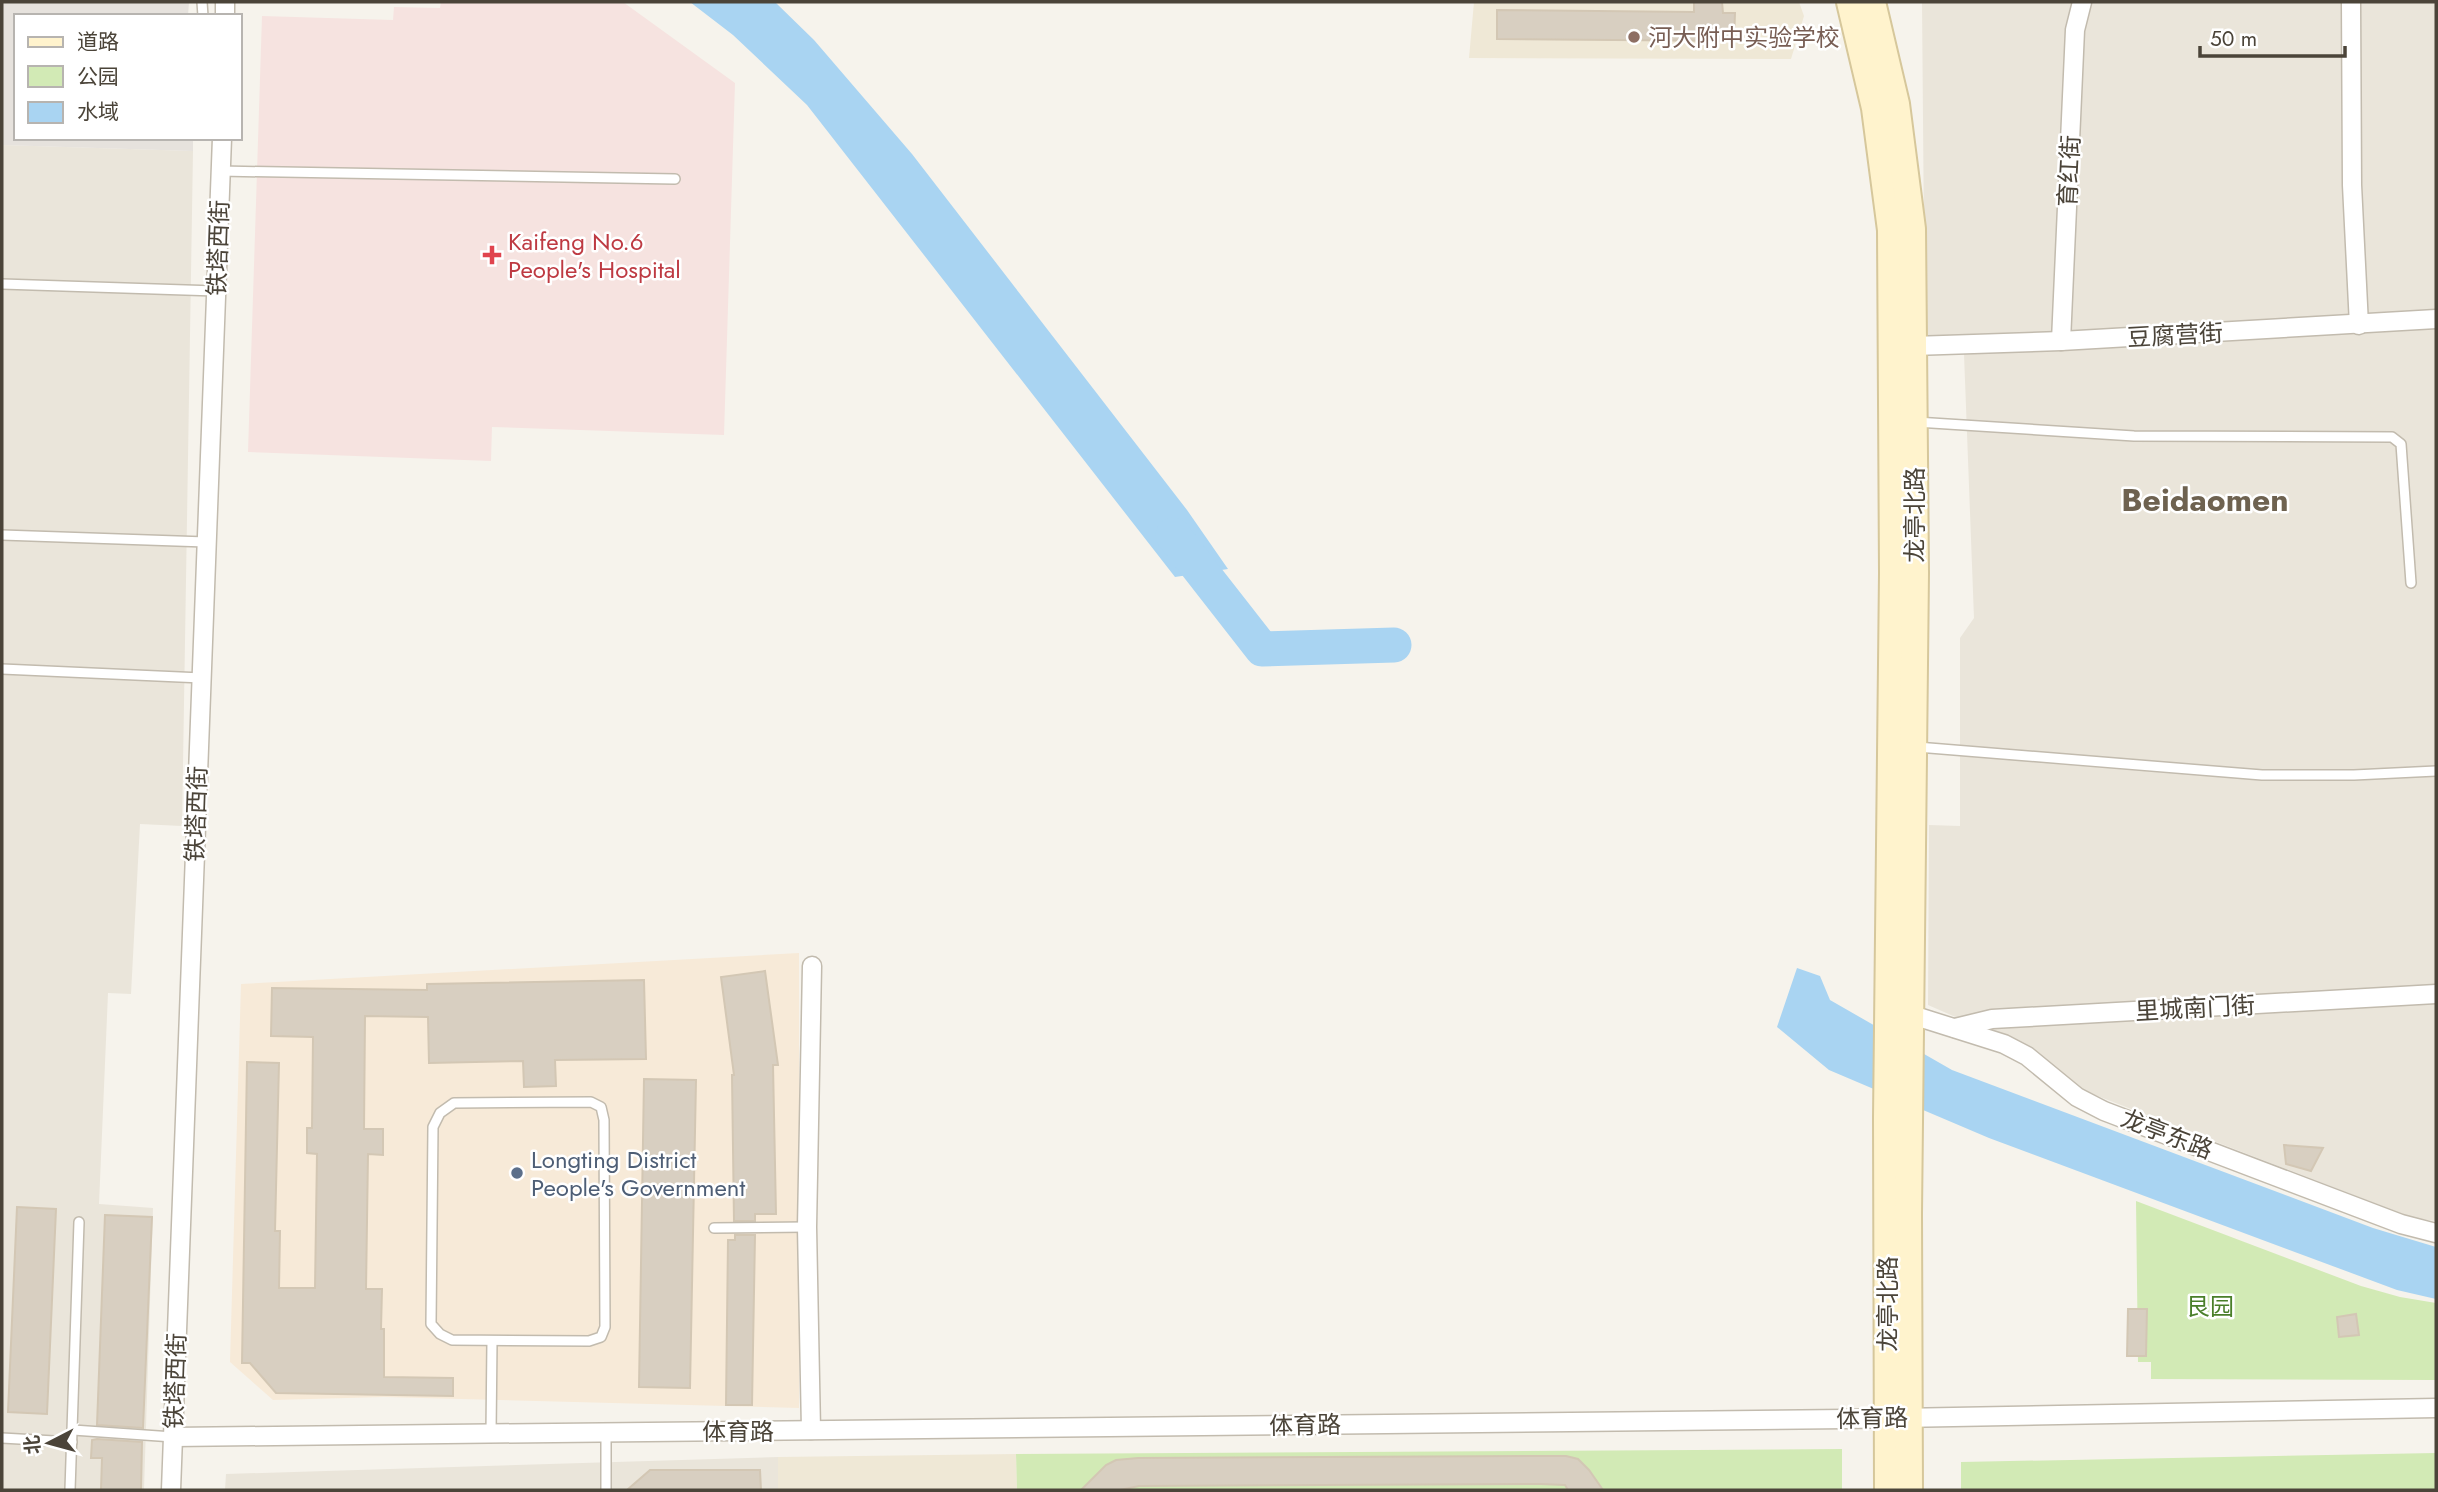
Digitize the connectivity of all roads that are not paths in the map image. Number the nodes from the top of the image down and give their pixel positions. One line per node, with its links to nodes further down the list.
1 (1850, 2): 24 (main road, 龙亭北路)
2 (1872, 2): 13 (main road, 龙亭北路)
3 (2082, 2): 12 (street, 育红街)
4 (2351, 2): 11 (street)
5 (222, 140): 6 (street, 铁塔西街)
6 (220, 170): 7 (lane); 9 (street, 铁塔西街)
7 (675, 179)
8 (2, 285): 9 (lane)
9 (216, 292): 16 (street, 铁塔西街)
10 (2436, 319): 11 (street, 豆腐营街)
11 (2359, 325): 12 (street, 豆腐营街)
12 (2061, 341): 13 (street, 豆腐营街)
13 (1913, 346): 14 (main road, 龙亭北路)
14 (1914, 422): 17 (lane); 20 (main road, 龙亭北路)
15 (2, 535): 16 (lane)
16 (206, 542): 19 (street, 铁塔西街)
17 (2412, 583)
18 (2, 669): 19 (lane)
19 (202, 678): 37 (street, 铁塔西街)
20 (1912, 747): 21 (lane); 24 (main road, 龙亭北路)
21 (2436, 771)
22 (812, 966): 27 (street)
23 (2436, 995): 25 (street, 里城南门街)
24 (1902, 1024): 25 (street, 龙亭东路); 32 (main road, 龙亭北路)
25 (1955, 1028): 29 (street, 龙亭东路)
26 (79, 1222): 33 (lane)
27 (807, 1227): 28 (lane); 34 (street)
28 (715, 1228)
29 (2436, 1233)
30 (492, 1341): 30 (lane); 36 (lane)
31 (2436, 1408): 32 (street, 体育路)
32 (1898, 1418): 34 (street, 体育路); 43 (main road, 龙亭北路); 44 (main road, 龙亭北路)
33 (73, 1430): 37 (lane); 39 (lane)
34 (811, 1430): 35 (street, 体育路)
35 (606, 1432): 36 (street, 体育路); 42 (lane)
36 (491, 1433): 37 (street, 体育路)
37 (173, 1437): 41 (street, 铁塔西街)
38 (2, 1438): 39 (lane)
39 (72, 1442): 40 (lane)
40 (71, 1490)
41 (172, 1490)
42 (606, 1490)
43 (1888, 1490)
44 (1909, 1490)

